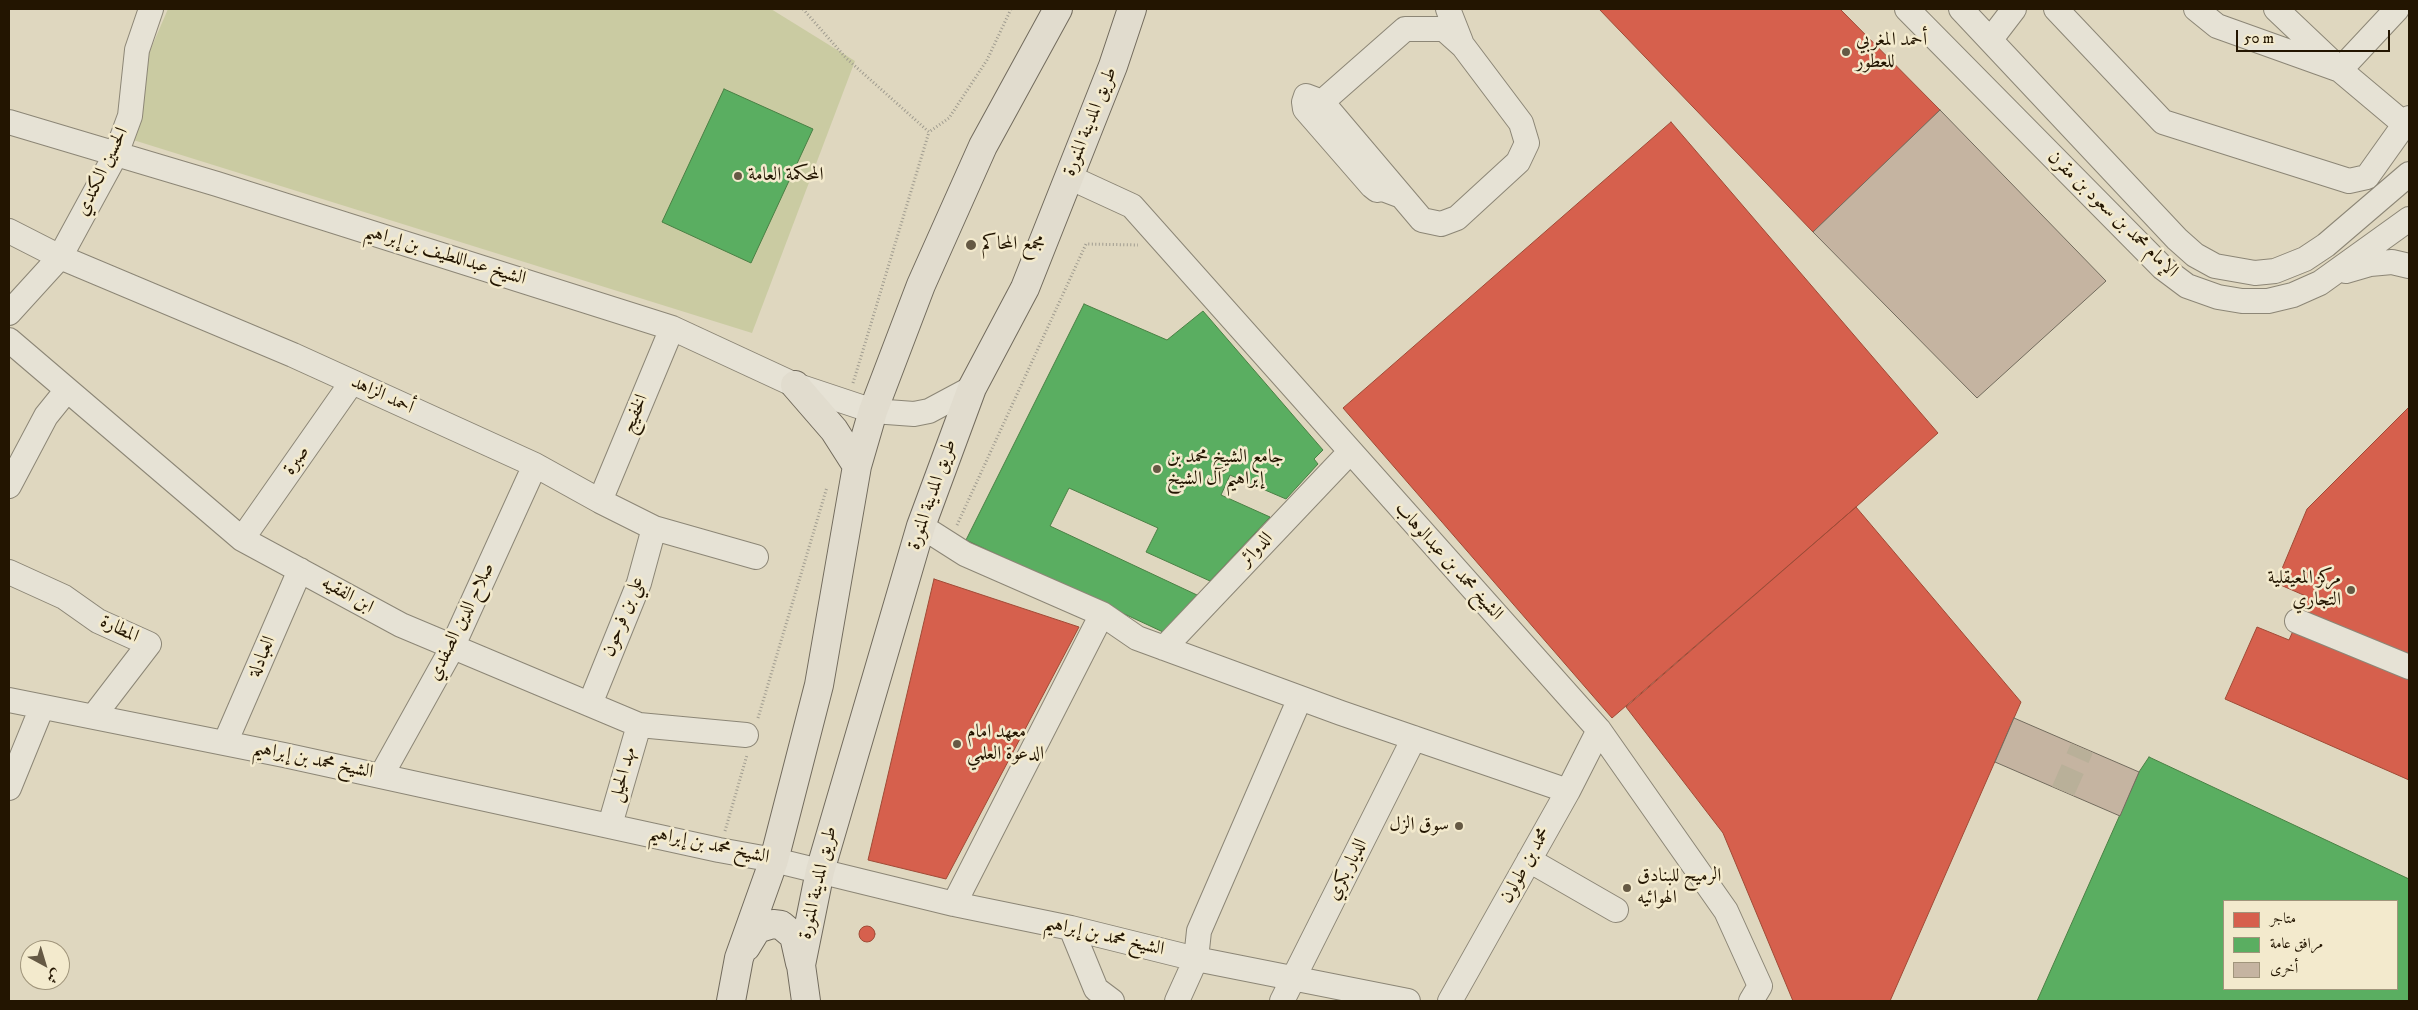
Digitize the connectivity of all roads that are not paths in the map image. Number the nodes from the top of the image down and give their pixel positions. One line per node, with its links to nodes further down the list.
1 (151, 9): 19 (street, الحسين الكندي)
2 (1058, 9): 34 (main road)
3 (1132, 9): 21 (main road, طريق المدينة المنورة)
4 (1419, 9): 13 (street)
5 (1448, 9): 15 (street)
6 (1907, 9): 26 (street, الإمام محمد بن سعود بن مقرن)
7 (1961, 9): 14 (street, الإمام محمد بن سعود بن مقرن)
8 (2014, 9): 14 (street)
9 (2056, 9): 18 (street)
10 (2196, 9): 16 (street)
11 (2276, 9): 16 (street)
12 (2397, 9): 16 (street)
13 (1405, 28): 15 (street); 15 (street)
14 (1991, 39): 20 (street, الإمام محمد بن سعود بن مقرن)
15 (1463, 46)
16 (2340, 70): 18 (street)
17 (9, 122): 19 (street, الشيخ عبداللطيف بن إبراهيم)
18 (2407, 123)
19 (116, 154): 24 (street, الحسين الكندي); 28 (street, الشيخ عبداللطيف بن إبراهيم)
20 (2409, 174)
21 (1069, 177): 32 (main road, طريق المدينة المنورة); 35 (street, الشيخ محمد بن عبدالوهاب)
22 (2409, 219): 26 (street, الإمام محمد بن سعود بن مقرن)
23 (9, 231): 24 (street, أحمد الزاهد)
24 (60, 257): 27 (street, الحسين الكندي); 30 (street, أحمد الزاهد)
25 (2409, 266): 26 (street)
26 (2320, 283)
27 (9, 313)
28 (672, 328): 31 (street, الشيخ عبداللطيف بن إبراهيم); 39 (street, الخفيج)
29 (9, 340): 33 (street, ابن الفقيه)
30 (352, 382): 36 (street, أحمد الزاهد); 42 (street, صبرة)
31 (795, 386): 34 (street, الشيخ عبداللطيف بن إبراهيم); 37 (main road)
32 (972, 388): 34 (street, الشيخ عبداللطيف بن إبراهيم); 40 (main road, طريق المدينة المنورة)
33 (67, 390): 38 (street); 42 (street, ابن الفقيه)
34 (873, 411): 37 (main road)
35 (1350, 452): 49 (street, الدوائر); 57 (street, الشيخ محمد بن عبدالوهاب)
36 (535, 465): 39 (street, أحمد الزاهد); 48 (street, صلاح الدين الصفدي)
37 (857, 466): 65 (main road)
38 (9, 486)
39 (600, 501): 41 (street, أحمد الزاهد)
40 (921, 526): 46 (street); 67 (main road, طريق المدينة المنورة)
41 (654, 528): 43 (street, أحمد الزاهد); 53 (street, علي بن فرحون)
42 (242, 539): 44 (street, ابن الفقيه)
43 (756, 557)
44 (300, 570): 48 (street, ابن الفقيه); 60 (street, العبادلة)
45 (9, 572): 55 (street, المطارة)
46 (1102, 614): 49 (street); 68 (street)
47 (2297, 621): 50 (street)
48 (453, 647): 53 (street, ابن الفقيه); 61 (street, صلاح الدين الصفدي)
49 (1164, 648): 51 (street)
50 (2409, 667)
51 (1300, 698): 59 (street); 72 (street)
52 (9, 700): 54 (street, الشيخ محمد بن إبراهيم)
53 (590, 704): 56 (street, ابن الفقيه)
54 (42, 707): 55 (street, الشيخ محمد بن إبراهيم); 62 (street)
55 (92, 717): 60 (street, الشيخ محمد بن إبراهيم)
56 (639, 725): 58 (street, ابن الفقيه); 64 (street, مهد الحيل)
57 (1599, 730): 63 (street, محمد بن طولون); 82 (street, الشيخ محمد بن عبدالوهاب)
58 (751, 736)
59 (1414, 738): 63 (street); 74 (street, الديار بكري)
60 (226, 743): 61 (street, الشيخ محمد بن إبراهيم)
61 (381, 776): 64 (street, الشيخ محمد بن إبراهيم)
62 (9, 788)
63 (1568, 791): 66 (street, محمد بن طولون)
64 (610, 825): 65 (street, الشيخ محمد بن إبراهيم)
65 (774, 860): 67 (street, الشيخ محمد بن إبراهيم); 71 (main road)
66 (1529, 860): 69 (street); 81 (street, محمد بن طولون)
67 (820, 871): 68 (street, الشيخ محمد بن إبراهيم); 73 (main road, طريق المدينة المنورة)
68 (954, 904): 70 (street, الشيخ محمد بن إبراهيم)
69 (1616, 910)
70 (1071, 928): 72 (street, الشيخ محمد بن إبراهيم); 77 (street)
71 (739, 958): 73 (main road); 75 (main road)
72 (1196, 959): 74 (street, الشيخ محمد بن إبراهيم); 78 (street)
73 (801, 965): 76 (main road, طريق المدينة المنورة)
74 (1294, 978): 79 (street, الديار بكري); 80 (street, الشيخ محمد بن إبراهيم)
75 (731, 1001)
76 (807, 1001)
77 (1112, 1001)
78 (1176, 1001)
79 (1282, 1001)
80 (1408, 1001)
81 (1450, 1001)
82 (1751, 1001)

